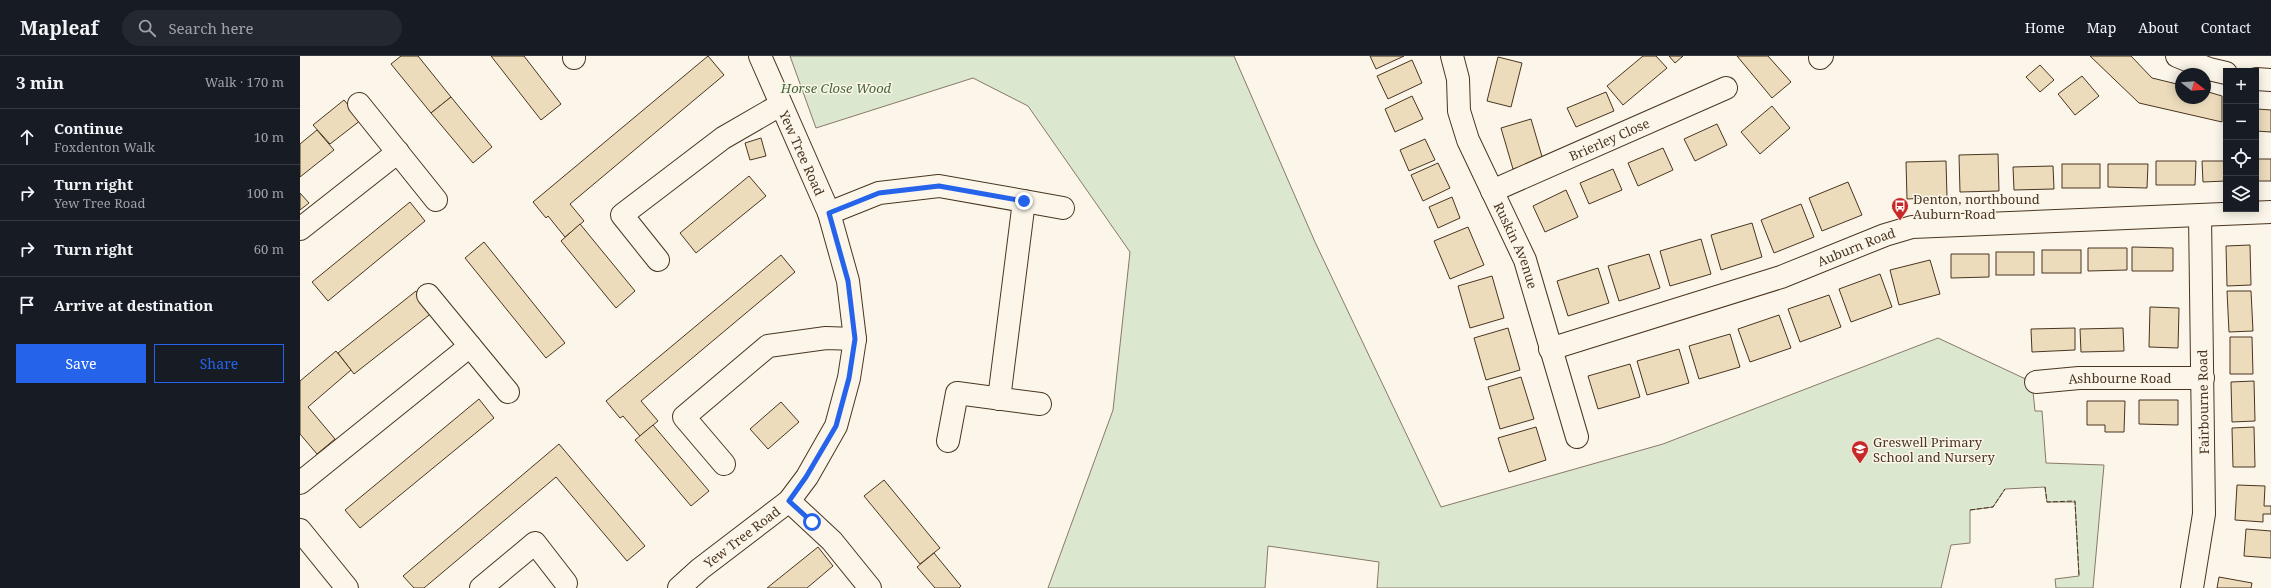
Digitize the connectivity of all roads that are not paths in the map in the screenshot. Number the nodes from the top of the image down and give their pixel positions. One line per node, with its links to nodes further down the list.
1 (760, 56): 9 (street, Yew Tree Road)
2 (1452, 56): 11 (street, Ruskin Avenue)
3 (2177, 56): 4 (street)
4 (2223, 72)
5 (2259, 79): 6 (street)
6 (2271, 80)
7 (1726, 88): 11 (street, Brierley Close)
8 (359, 104): 10 (street)
9 (780, 105): 16 (street, Yew Tree Road); 19 (street)
10 (398, 152): 12 (street); 18 (street)
11 (1492, 191): 23 (street, Ruskin Avenue)
12 (436, 200)
13 (1024, 201): 14 (street); 16 (street); 27 (street)
14 (1063, 208)
15 (2271, 212): 17 (street, Auburn Road)
16 (829, 213): 21 (street, Yew Tree Road)
17 (2200, 215): 23 (street, Auburn Road); 24 (street, Fairbourne Road)
18 (300, 229)
19 (658, 260)
20 (428, 295): 22 (street)
21 (855, 339): 31 (street); 33 (street, Yew Tree Road)
22 (470, 346): 26 (street); 32 (street)
23 (1550, 350): 29 (street, Ruskin Avenue)
24 (2203, 378): 25 (street, Ashbourne Road); 40 (street, Fairbourne Road)
25 (2036, 382)
26 (508, 392)
27 (999, 399): 28 (street); 30 (street)
28 (1040, 404)
29 (1578, 437)
30 (948, 441)
31 (724, 464)
32 (300, 483)
33 (789, 501): 38 (street, Yew Tree Road); 39 (street)
34 (300, 530): 36 (street)
35 (566, 583): 37 (street)
36 (347, 588)
37 (481, 588)
38 (679, 588)
39 (870, 588)
40 (2192, 588)

